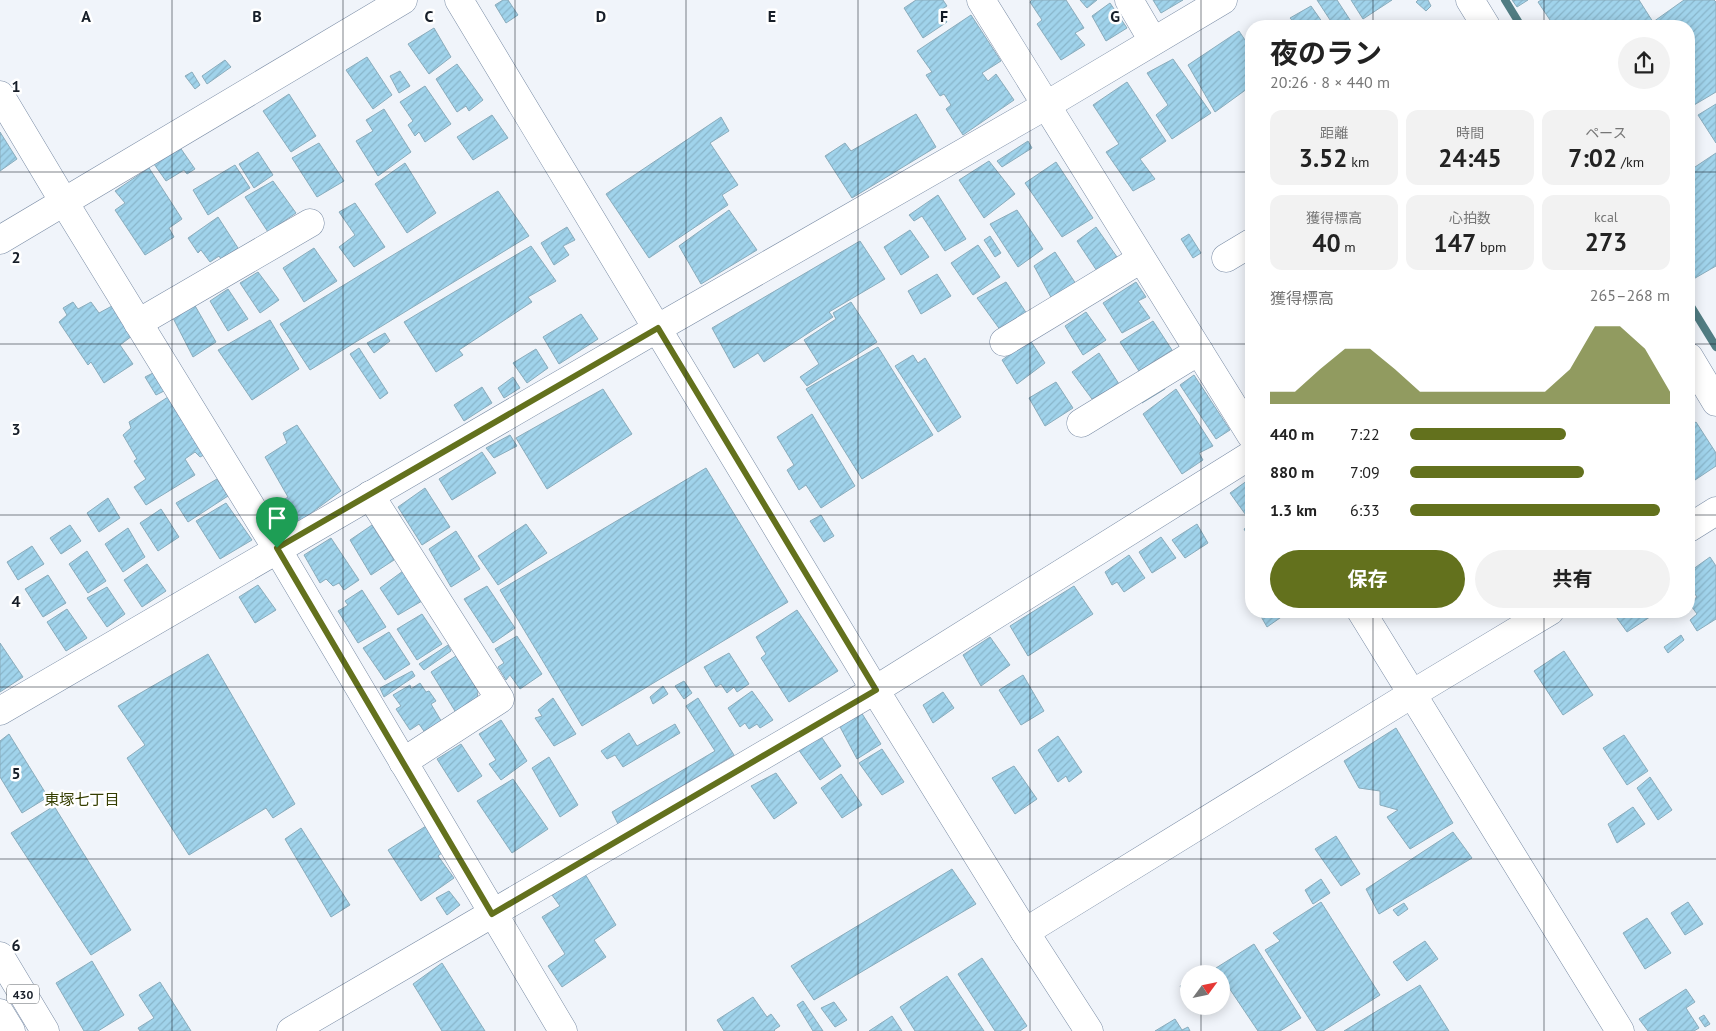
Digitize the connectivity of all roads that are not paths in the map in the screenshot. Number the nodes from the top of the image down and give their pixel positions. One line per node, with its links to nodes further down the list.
1 (403, 0): 11 (main road)
2 (459, 0): 18 (main road)
3 (980, 0): 10 (main road)
4 (1129, 0): 8 (main road)
5 (1223, 0): 8 (main road)
6 (1470, 0): 7 (main road)
7 (1482, 20)
8 (1153, 41): 10 (main road)
9 (0, 95): 11 (main road)
10 (1045, 106): 16 (main road); 18 (main road)
11 (64, 202): 13 (main road); 17 (main road)
12 (310, 223): 17 (main road)
13 (0, 240)
14 (1245, 247): 15 (main road)
15 (1226, 258)
16 (1141, 259): 19 (main road); 20 (main road)
17 (138, 323): 29 (main road)
18 (658, 328): 26 (main road); 32 (main road)
19 (1004, 342)
20 (1199, 351): 23 (main road); 24 (main road)
21 (1695, 367): 22 (main road)
22 (1716, 402)
23 (1081, 423)
24 (1245, 424)
25 (1245, 459): 32 (main road)
26 (370, 495): 29 (main road); 35 (main road)
27 (1716, 512): 28 (main road)
28 (1695, 524)
29 (277, 548): 34 (main road); 35 (main road)
30 (1365, 618): 33 (main road)
31 (1538, 618): 33 (main road)
32 (876, 690): 36 (main road); 37 (main road)
33 (1412, 694): 37 (main road); 45 (main road)
34 (0, 711)
35 (403, 762): 36 (main road)
36 (492, 914): 42 (main road); 43 (main road)
37 (1025, 932): 44 (main road)
38 (0, 956): 41 (main road, 430)
39 (0, 1013): 40 (main road, 430)
40 (11, 1031)
41 (45, 1031)
42 (291, 1031)
43 (563, 1031)
44 (1089, 1031)
45 (1620, 1031)

